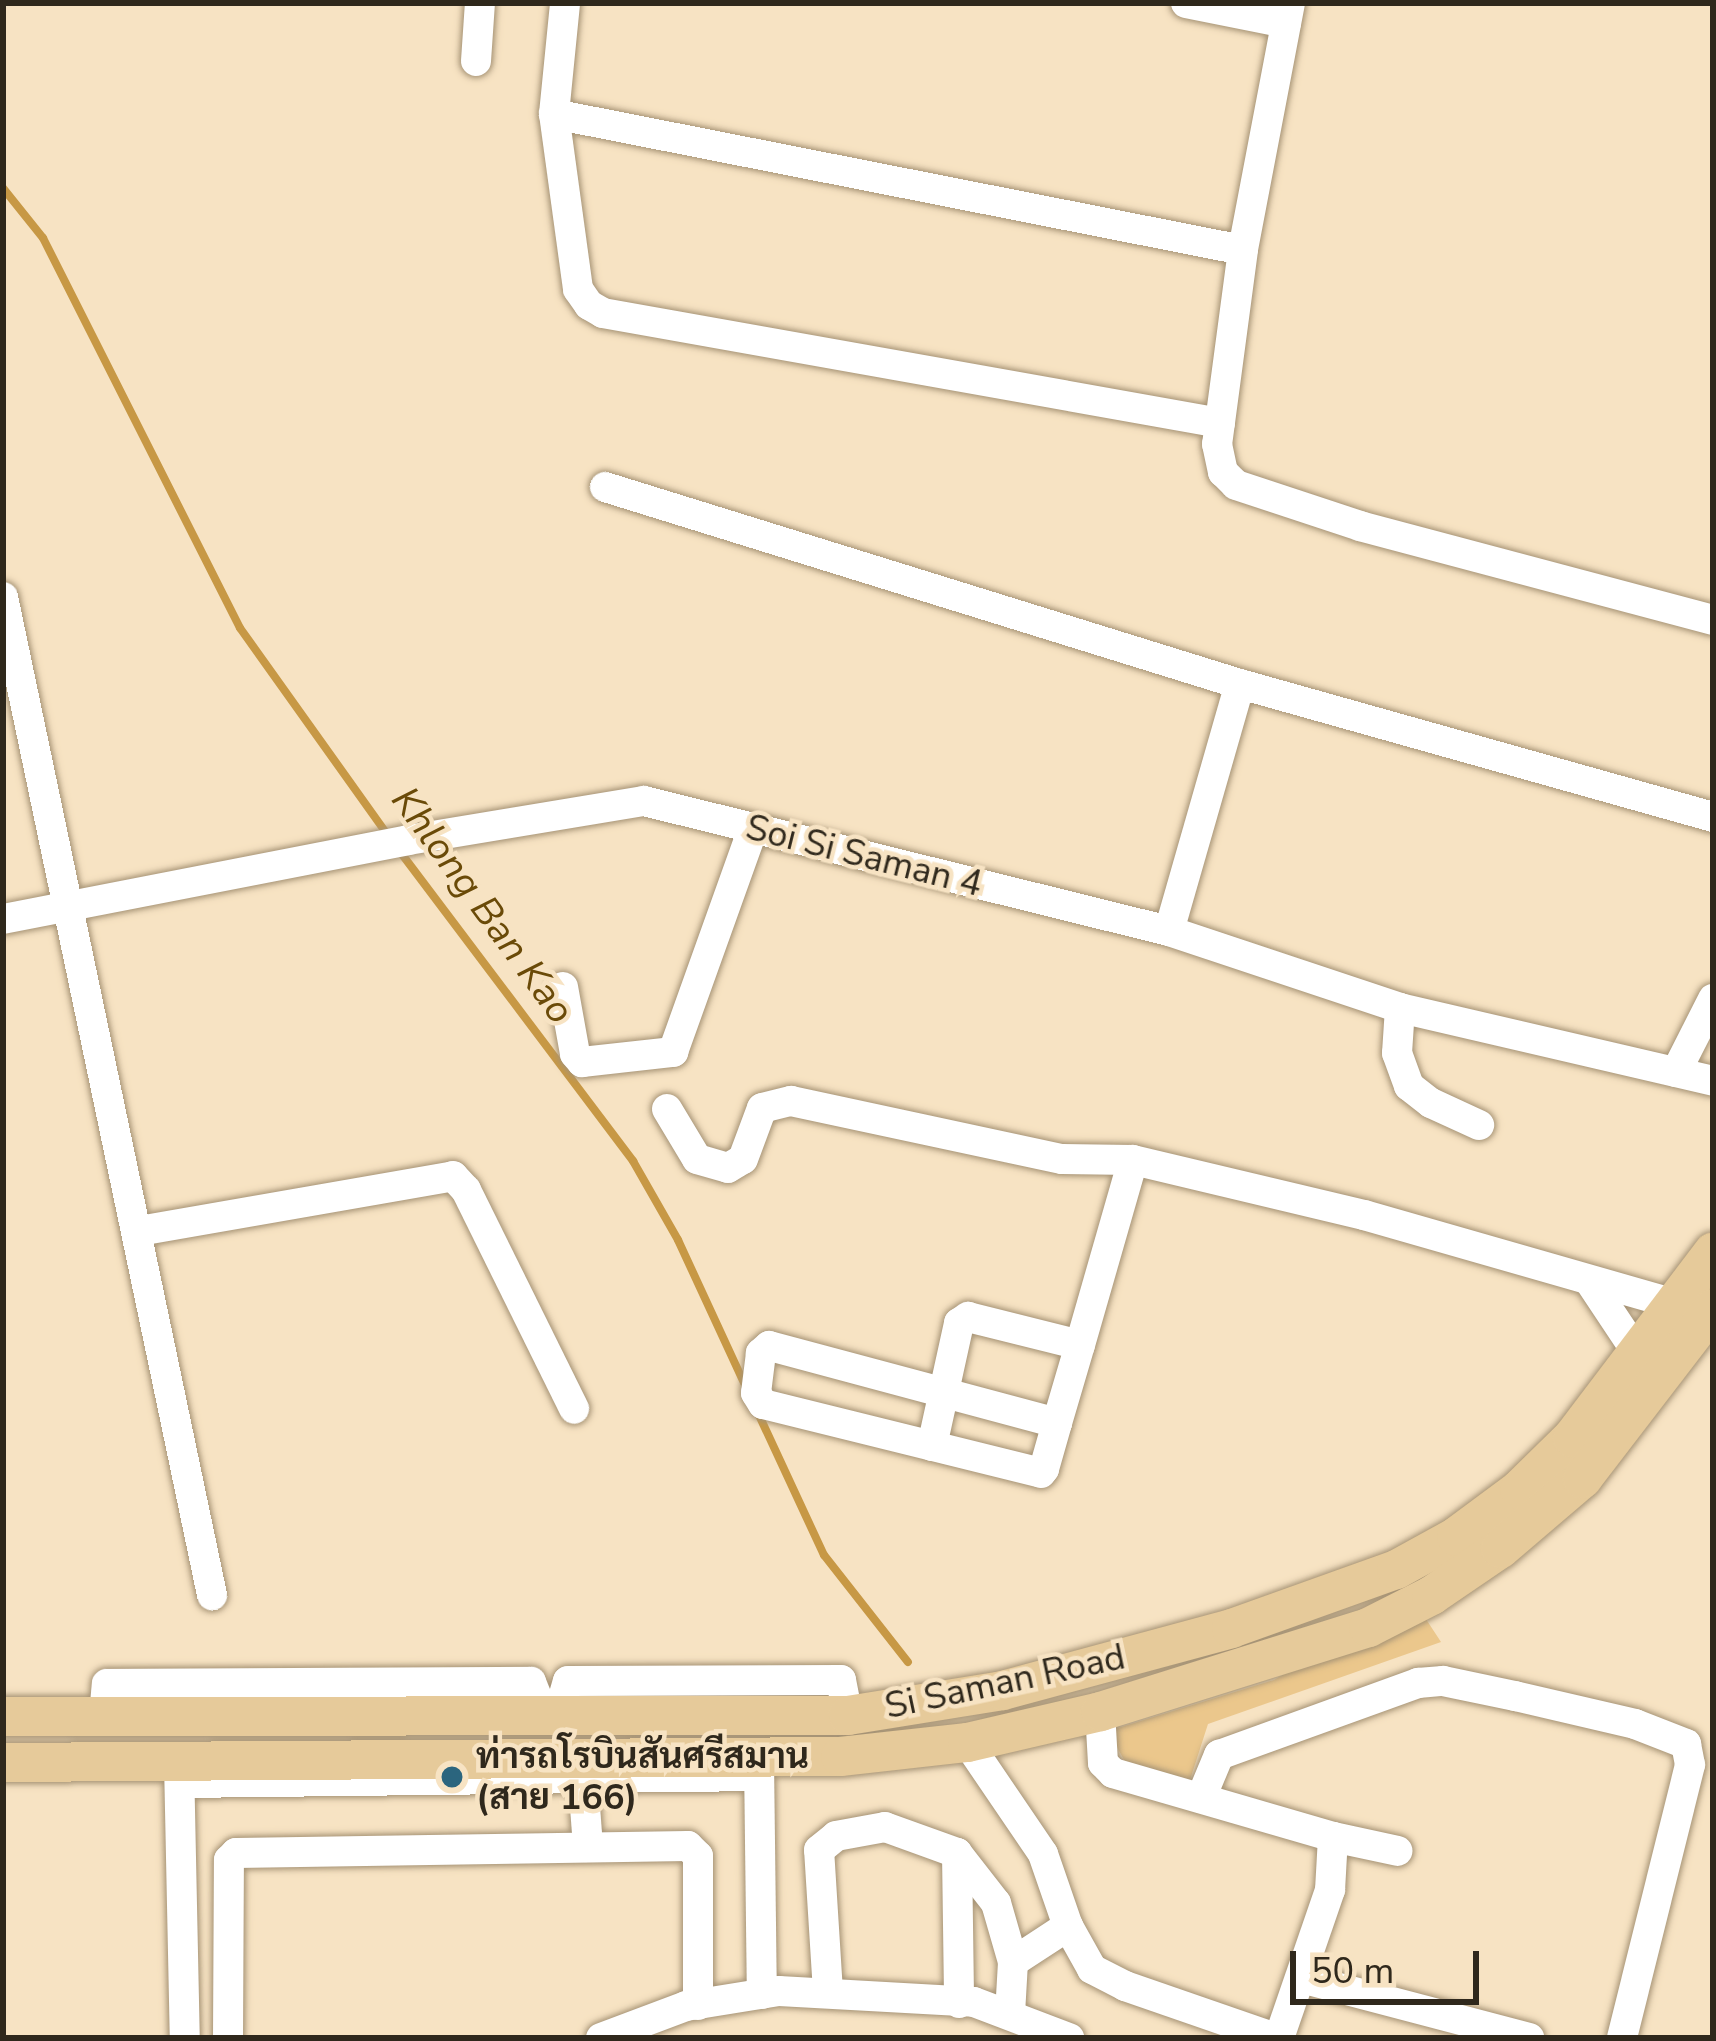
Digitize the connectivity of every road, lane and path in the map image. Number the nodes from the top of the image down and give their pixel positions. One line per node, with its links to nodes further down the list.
1 (480, 3): 5 (street)
2 (565, 3): 6 (street)
3 (1186, 3): 4 (street)
4 (1288, 13): 7 (street)
5 (476, 61)
6 (554, 114): 7 (street); 8 (street)
7 (1243, 250): 8 (street)
8 (1220, 423): 11 (street)
9 (605, 487): 12 (street)
10 (3, 597): 15 (street)
11 (1713, 620)
12 (1240, 684): 13 (street); 17 (street)
13 (1713, 817)
14 (753, 829): 15 (street, Soi Si Saman 4); 17 (street, Soi Si Saman 4); 18 (street)
15 (69, 906): 16 (street, Soi Si Saman 4); 26 (street)
16 (3, 919)
17 (1168, 932): 20 (street, Soi Si Saman 4)
18 (563, 987)
19 (1713, 999): 21 (street)
20 (1400, 1008): 21 (street, Soi Si Saman 4); 24 (street)
21 (1676, 1072): 22 (street, Soi Si Saman 4)
22 (1713, 1081)
23 (667, 1109): 25 (street)
24 (1479, 1125)
25 (1133, 1160): 28 (street); 30 (street)
26 (139, 1231): 33 (street); 36 (street)
27 (1713, 1252): 29 (main road, Si Saman Road)
28 (1590, 1282): 29 (street); 31 (street)
29 (1694, 1306): 31 (main road, Si Saman Road); 37 (main road, Si Saman Road)
30 (1080, 1345): 32 (street); 34 (street)
31 (1638, 1354): 38 (main road, Si Saman Road)
32 (944, 1393): 34 (street); 35 (street); 35 (street)
33 (574, 1409)
34 (1058, 1423): 35 (street)
35 (932, 1446)
36 (212, 1595)
37 (1100, 1711): 39 (main road, Si Saman Road); 44 (street)
38 (3, 1716)
39 (967, 1742): 41 (main road, Si Saman Road); 49 (street)
40 (3, 1762): 42 (main road, Si Saman Road)
41 (759, 1767): 42 (main road, Si Saman Road); 43 (street); 53 (street)
42 (180, 1773): 43 (street); 57 (street)
43 (583, 1780): 46 (street)
44 (1201, 1798): 45 (street); 63 (street)
45 (1333, 1837): 47 (street); 51 (street)
46 (588, 1847): 55 (street); 58 (street)
47 (1398, 1851)
48 (957, 1852): 50 (street); 52 (street); 54 (street)
49 (1068, 1926): 50 (street); 61 (street)
50 (1013, 1962): 56 (street)
51 (1300, 1978): 61 (street); 62 (street)
52 (828, 1992): 53 (street); 54 (street)
53 (761, 1994): 55 (street)
54 (959, 2003): 56 (street)
55 (698, 2005): 59 (street)
56 (1010, 2014): 60 (street)
57 (185, 2038)
58 (228, 2038)
59 (601, 2038)
60 (1069, 2038)
61 (1277, 2038)
62 (1529, 2038)
63 (1622, 2038)

